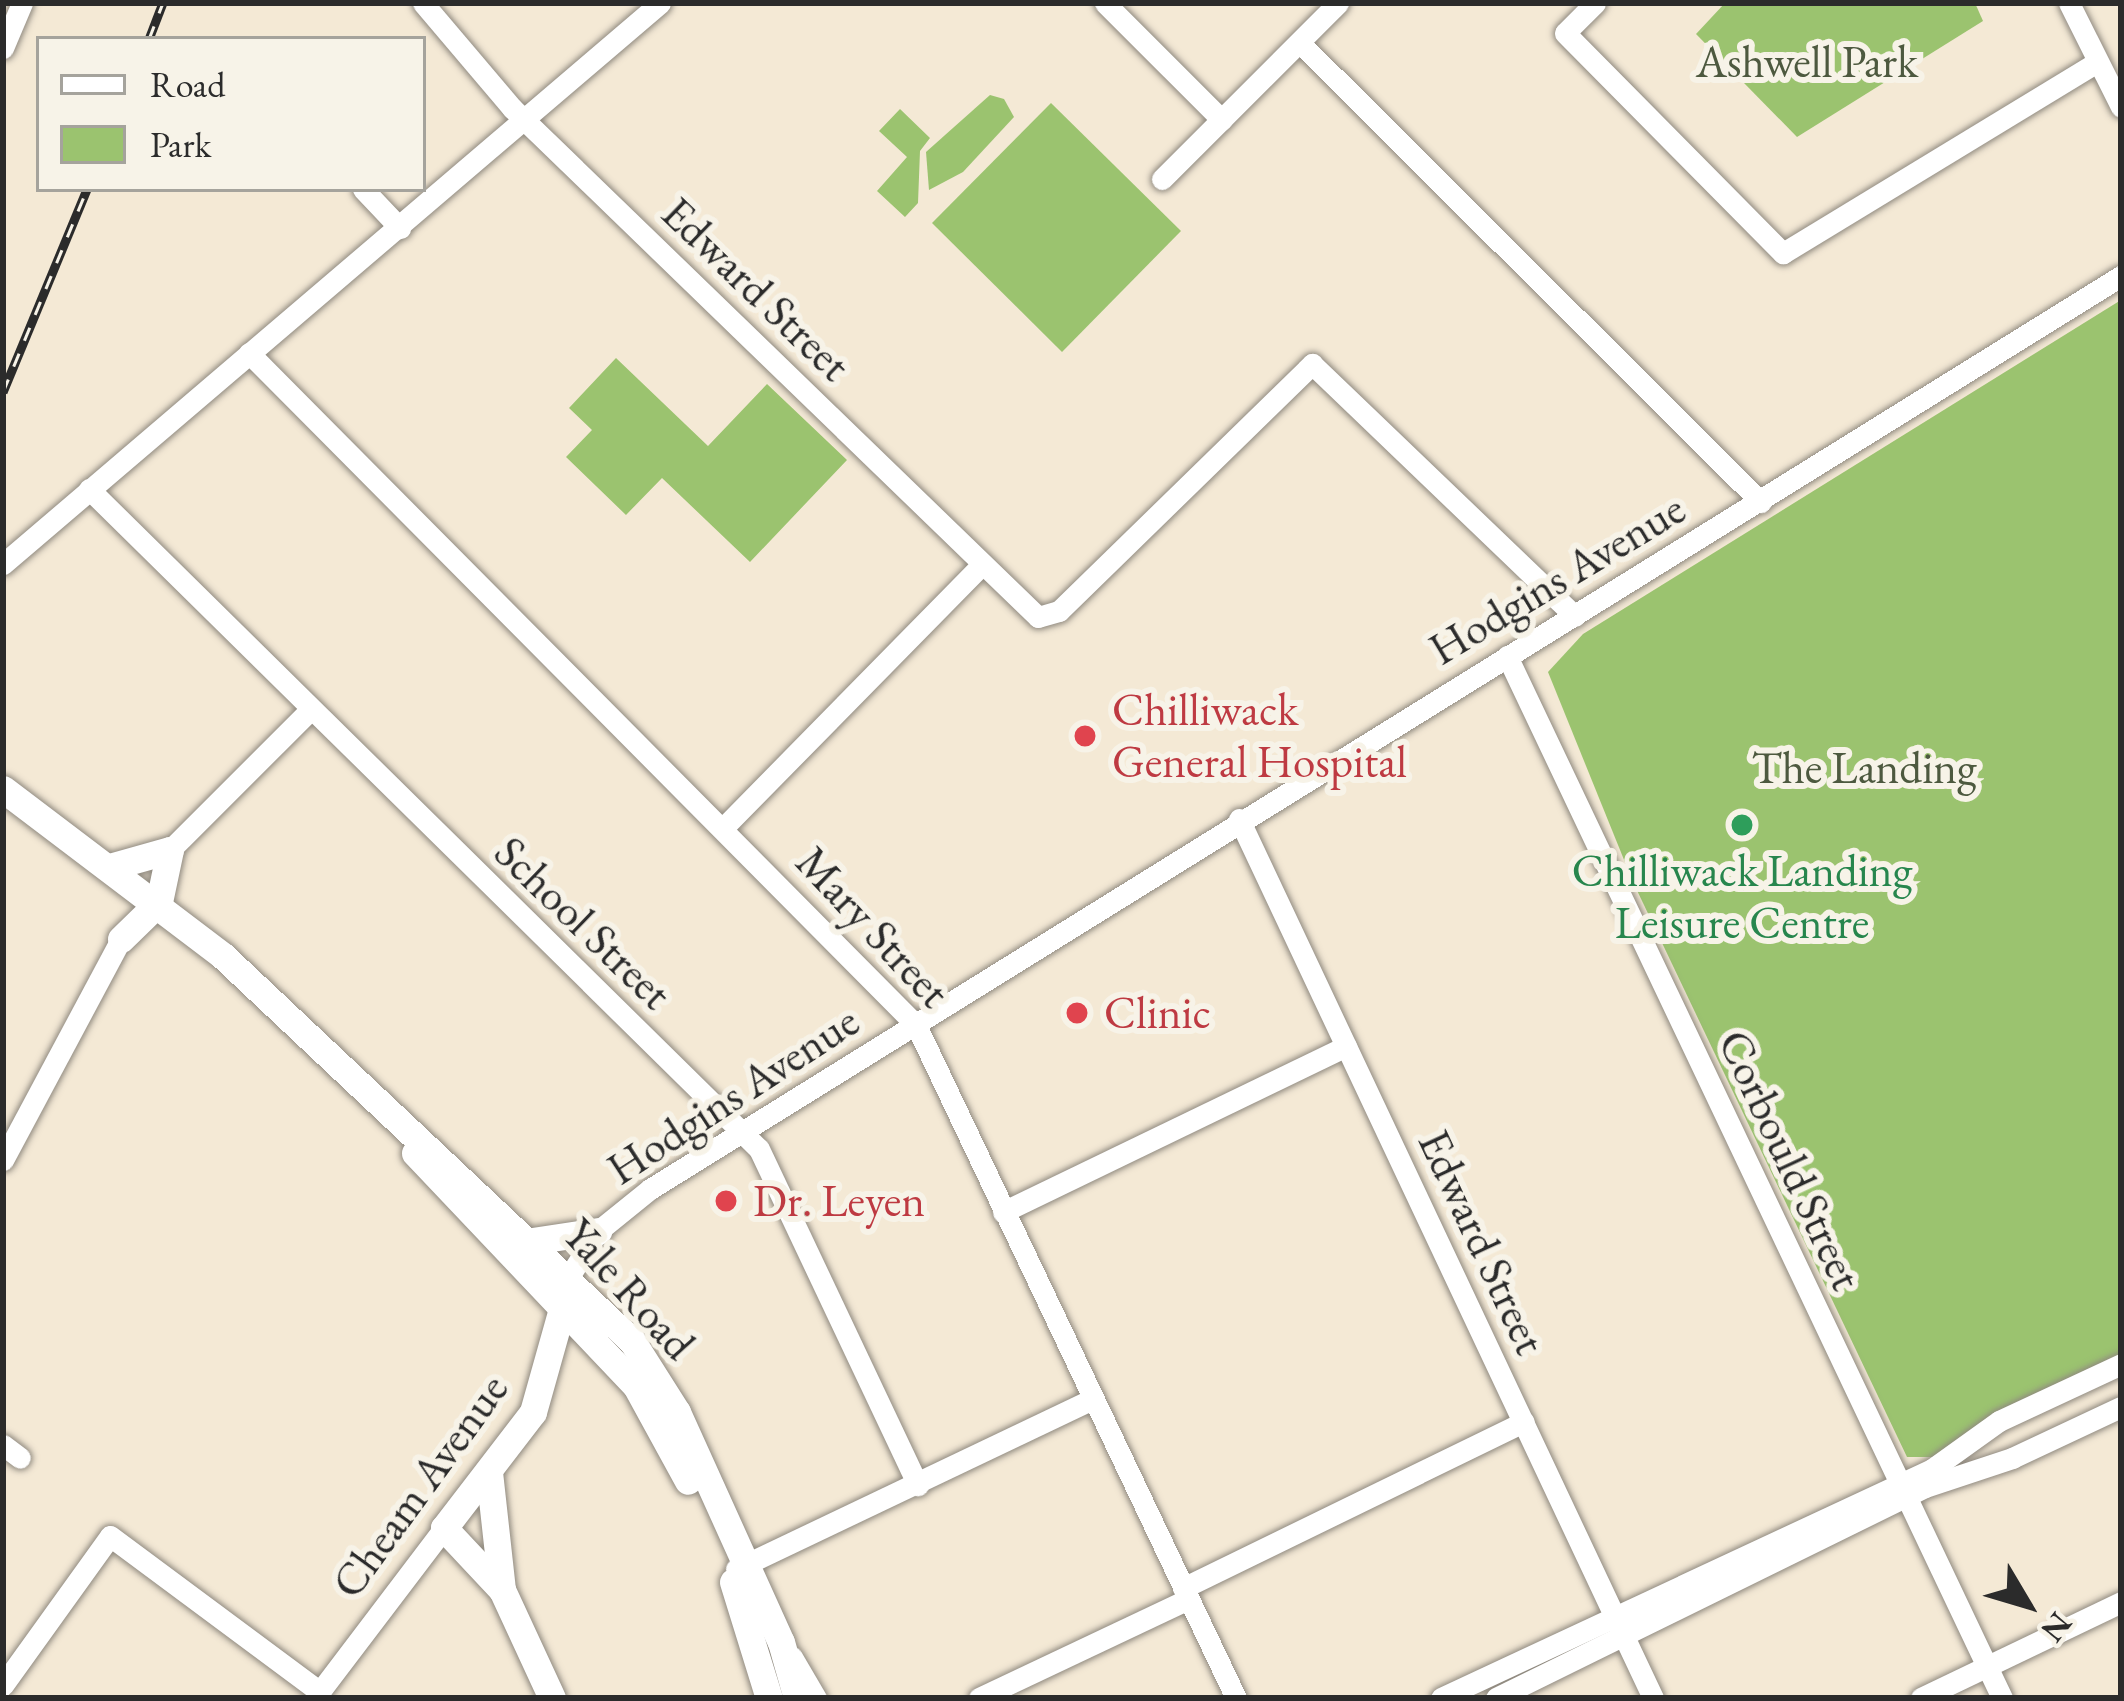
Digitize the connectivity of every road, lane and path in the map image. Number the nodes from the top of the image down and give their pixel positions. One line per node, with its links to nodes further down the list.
1 (22, 3): 9 (street)
2 (423, 3): 12 (street, Edward Street)
3 (660, 3): 12 (street)
4 (1105, 3): 13 (street)
5 (1338, 3): 8 (street)
6 (1595, 3): 10 (street)
7 (2069, 3): 10 (street)
8 (1299, 42): 13 (street); 20 (street)
9 (3, 48)
10 (2097, 62): 11 (street)
11 (2121, 107)
12 (527, 118): 16 (street); 22 (street, Edward Street)
13 (1222, 120): 14 (street)
14 (1162, 179)
15 (366, 192): 16 (street)
16 (400, 228): 18 (street)
17 (2121, 276): 20 (street, Hodgins Avenue)
18 (249, 353): 19 (street); 28 (street, Mary Street)
19 (89, 489): 21 (street); 25 (street, School Street)
20 (1760, 502): 23 (street, Hodgins Avenue)
21 (3, 564)
22 (982, 564): 23 (street, Edward Street); 28 (street)
23 (1575, 616): 24 (street, Hodgins Avenue)
24 (1507, 656): 27 (street, Hodgins Avenue); 51 (street, Corbould Street)
25 (310, 710): 29 (street); 36 (street, School Street)
26 (3, 789): 30 (main road, Yale Road)
27 (1239, 819): 33 (street, Hodgins Avenue); 34 (street, Edward Street)
28 (723, 828): 33 (street, Mary Street)
29 (170, 850): 30 (main road); 31 (main road)
30 (113, 866): 31 (main road, Yale Road); 32 (main road)
31 (159, 902): 32 (main road); 35 (main road, Yale Road)
32 (121, 939): 37 (street)
33 (916, 1025): 36 (street, Hodgins Avenue); 38 (street, Mary Street)
34 (1346, 1046): 38 (street); 48 (street, Edward Street)
35 (386, 1118): 40 (main road, Yale Road); 42 (main road, Yale Road)
36 (742, 1130): 39 (street, Hodgins Avenue); 50 (street, School Street)
37 (3, 1160)
38 (1003, 1212): 46 (street, Mary Street)
39 (598, 1232): 40 (main road); 41 (street, Hodgins Avenue)
40 (532, 1241): 41 (main road, Yale Road)
41 (568, 1278): 42 (main road, Cheam Avenue); 53 (main road, Yale Road)
42 (563, 1310): 43 (main road, Yale Road); 45 (main road, Cheam Avenue)
43 (604, 1351): 45 (main road); 53 (main road, Yale Road)
44 (2121, 1364): 51 (street)
45 (548, 1380): 49 (main road, Cheam Avenue)
46 (1093, 1399): 50 (street); 55 (street, Mary Street)
47 (2121, 1407): 51 (street)
48 (1524, 1423): 55 (street); 58 (street, Edward Street)
49 (489, 1472): 52 (main road, Cheam Avenue); 54 (main road)
50 (918, 1485): 53 (street)
51 (1901, 1491): 58 (street); 60 (street, Corbould Street)
52 (444, 1528): 54 (main road); 62 (street, Cheam Avenue)
53 (736, 1569): 57 (main road, Yale Road); 59 (main road, Yale Road)
54 (502, 1590): 63 (main road)
55 (1185, 1594): 67 (street); 68 (street, Mary Street)
56 (2121, 1602): 60 (street)
57 (745, 1608): 64 (main road, Yale Road); 65 (street)
58 (1619, 1625): 69 (street); 70 (street); 71 (street, Edward Street)
59 (781, 1642): 65 (main road, Yale Road); 66 (street)
60 (1988, 1667): 72 (street); 73 (street, Corbould Street)
61 (3, 1685): 62 (street)
62 (318, 1695)
63 (552, 1698)
64 (769, 1698)
65 (794, 1698)
66 (816, 1698)
67 (979, 1698)
68 (1236, 1698)
69 (1441, 1698)
70 (1496, 1698)
71 (1653, 1698)
72 (1921, 1698)
73 (2002, 1698)

